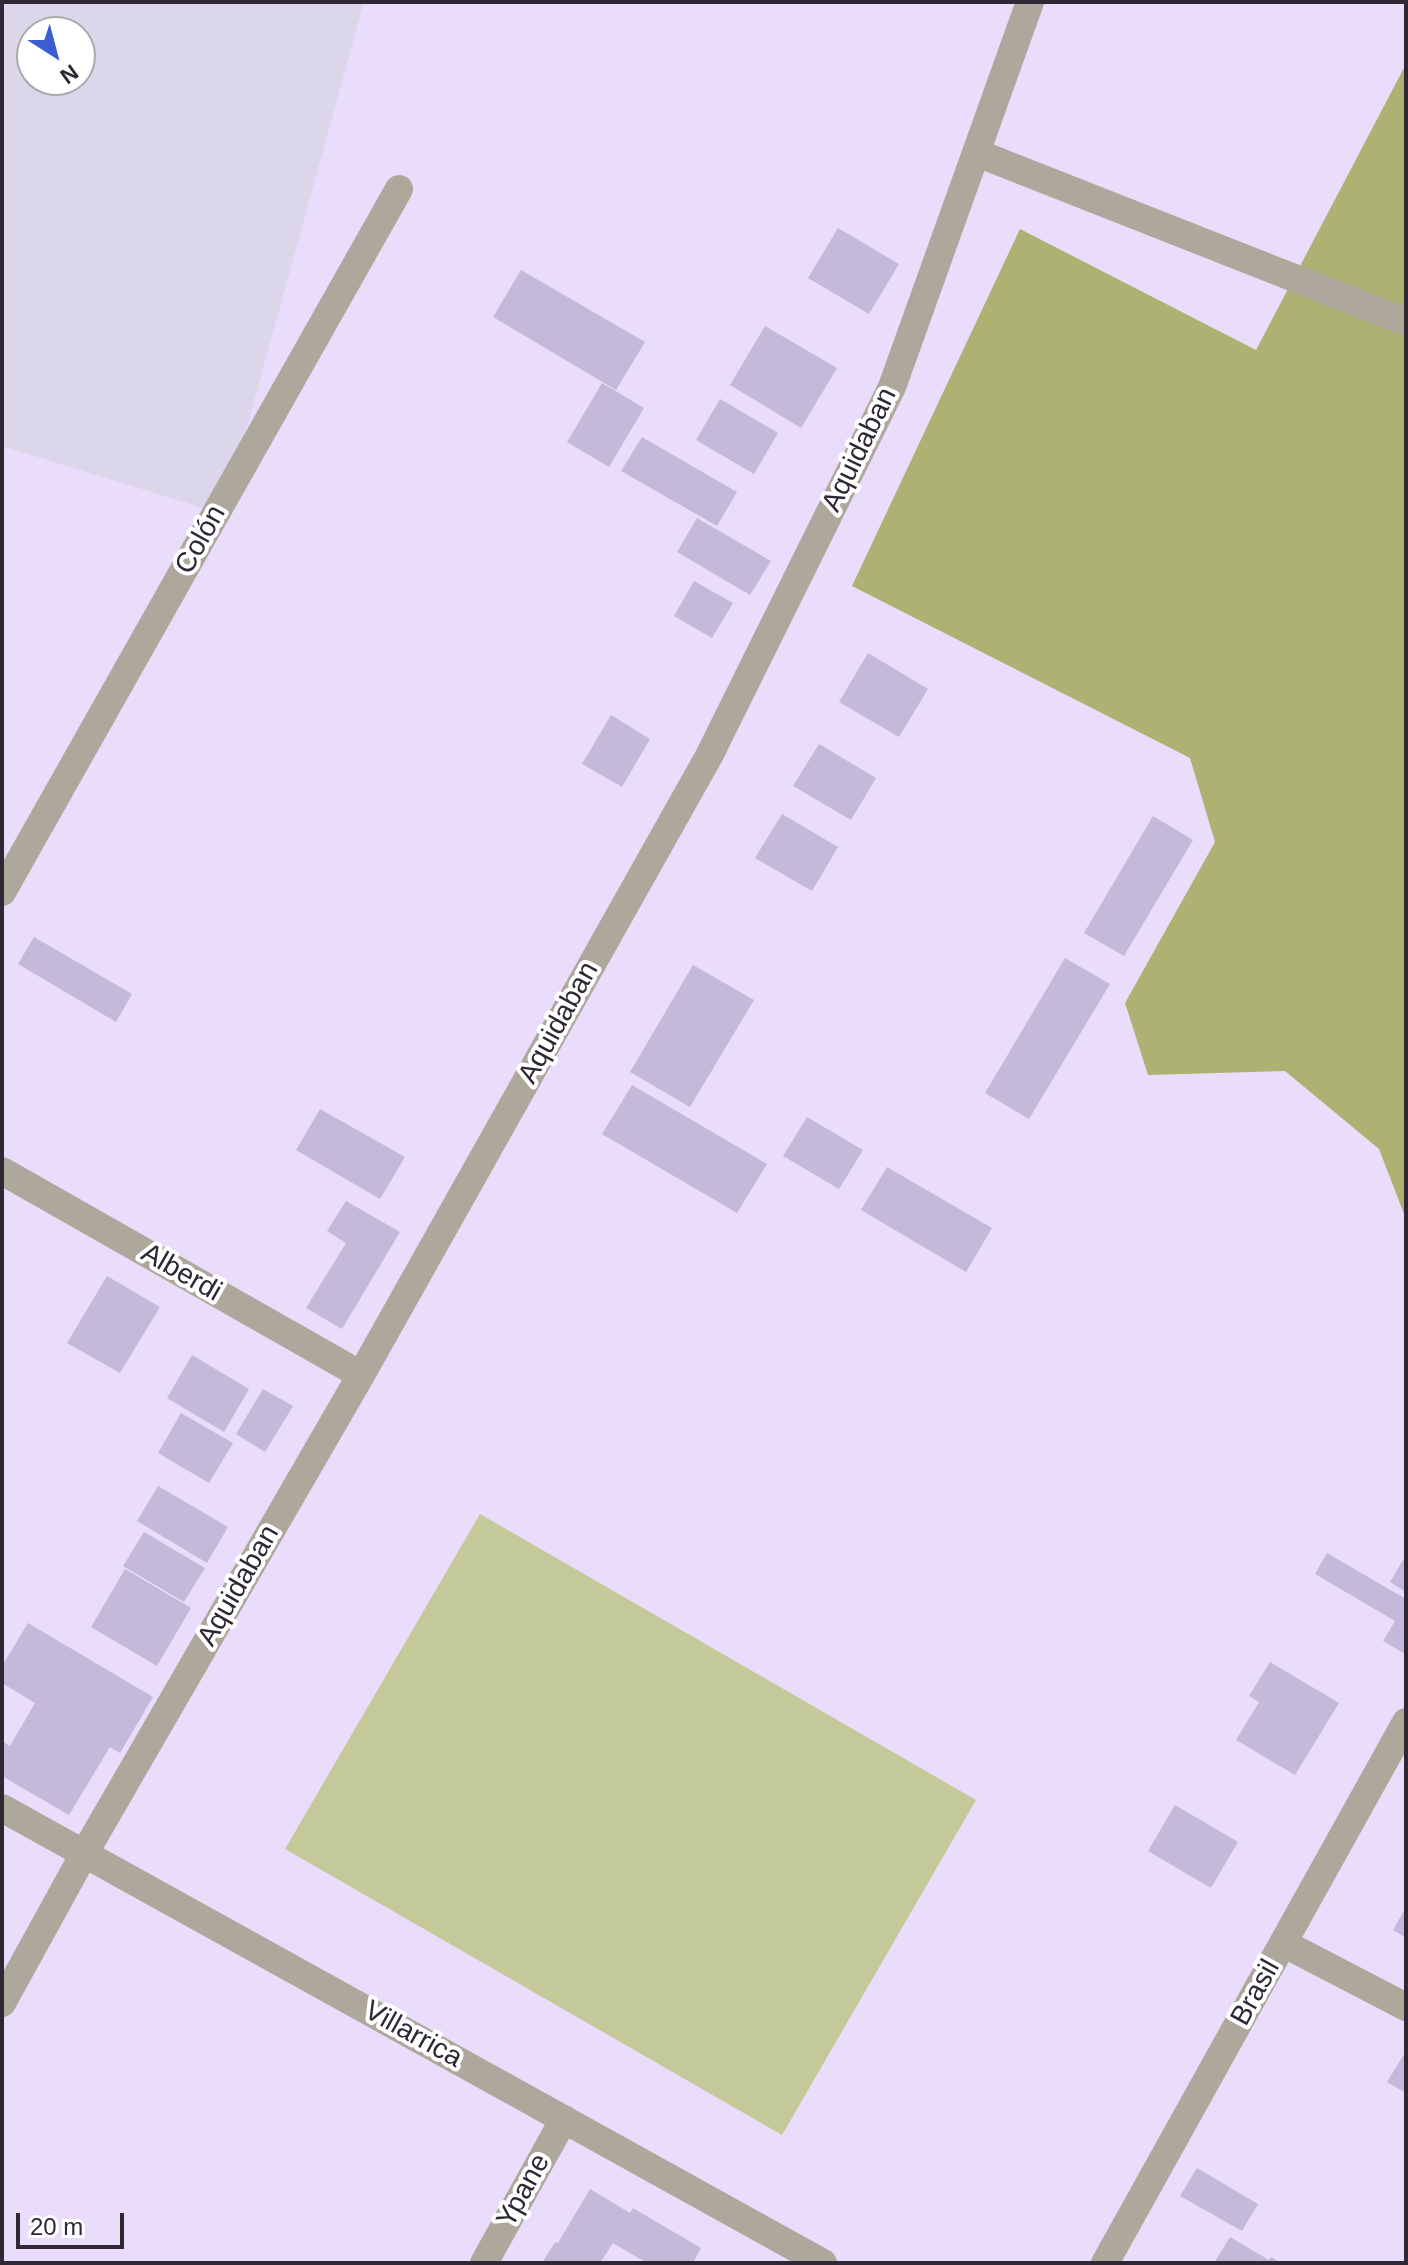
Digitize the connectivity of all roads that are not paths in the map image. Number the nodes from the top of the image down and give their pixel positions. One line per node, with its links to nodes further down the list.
1 (1030, 2): 2 (street, Aquidaban)
2 (977, 153): 4 (street); 7 (street, Aquidaban)
3 (399, 189): 5 (street, Colón)
4 (1406, 322)
5 (2, 892)
6 (2, 1171): 7 (street, Alberdi)
7 (361, 1375): 10 (street, Aquidaban)
8 (1406, 1722): 11 (street, Brasil)
9 (2, 1808): 10 (street, Villarrica)
10 (84, 1854): 12 (street, Aquidaban); 14 (street, Villarrica)
11 (1283, 1943): 13 (street); 17 (street, Brasil)
12 (2, 2003)
13 (1406, 2007)
14 (564, 2119): 15 (street, Ypane); 16 (street, Villarrica)
15 (484, 2263)
16 (823, 2263)
17 (1105, 2263)

